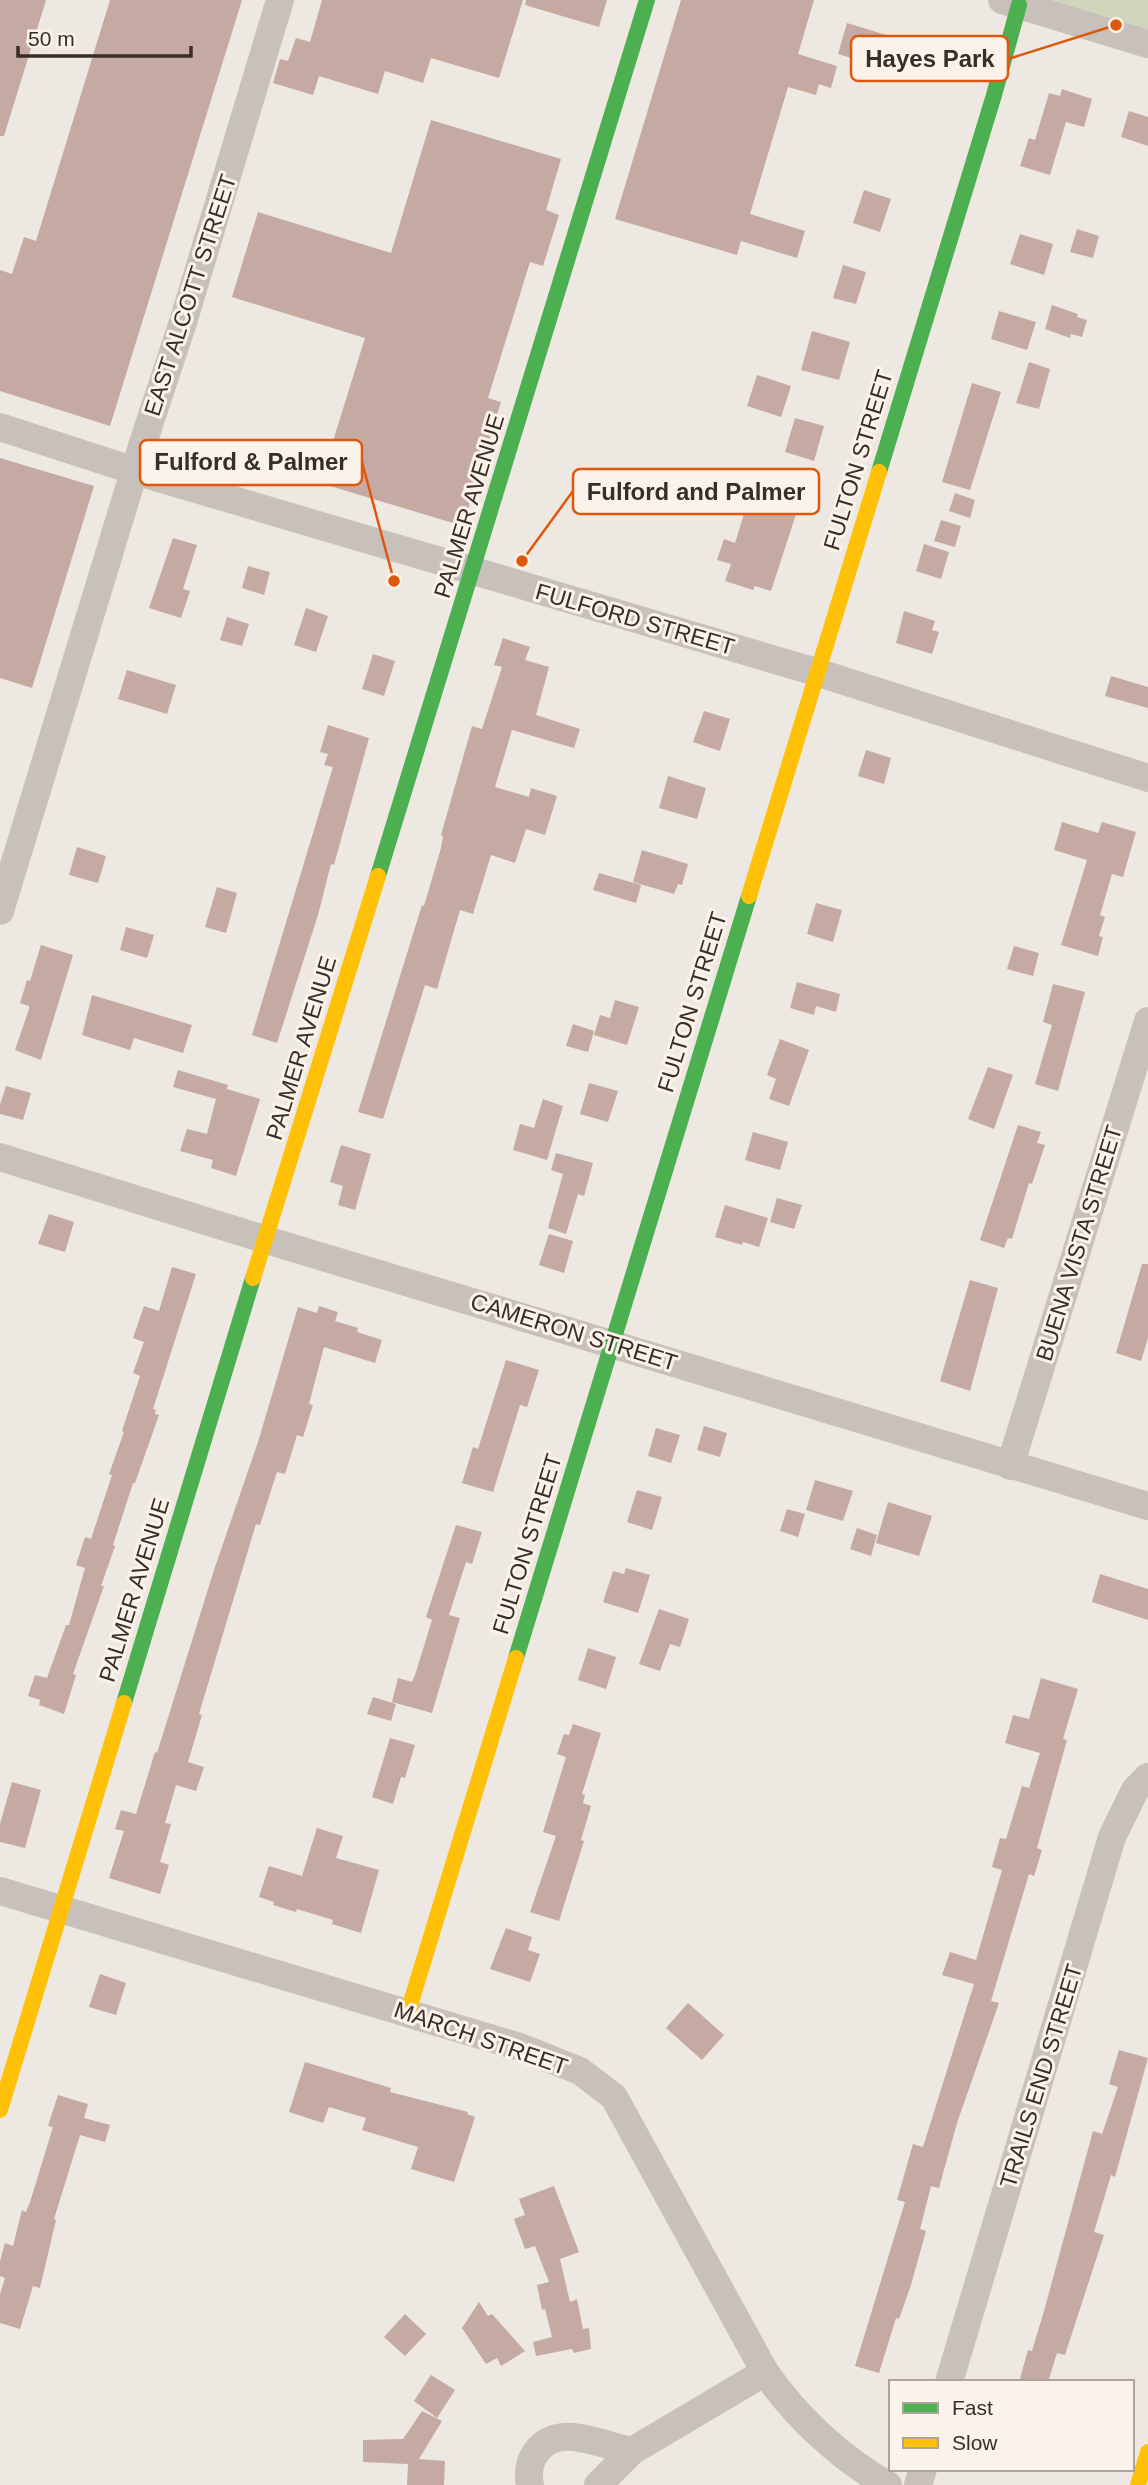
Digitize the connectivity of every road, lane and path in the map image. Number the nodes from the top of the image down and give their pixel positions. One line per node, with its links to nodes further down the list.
1 (280, 0): 6 (street, EAST ALCOTT STREET)
2 (646, 0): 7 (street, PALMER AVENUE)
3 (1011, 3): 4 (street); 8 (street, FULTON STREET)
4 (1148, 44)
5 (0, 427): 6 (street, FULFORD STREET)
6 (135, 471): 7 (street, FULFORD STREET); 10 (street, EAST ALCOTT STREET)
7 (472, 572): 8 (street, FULFORD STREET); 13 (street, PALMER AVENUE)
8 (816, 673): 9 (street, FULFORD STREET); 14 (street, FULTON STREET)
9 (1148, 778)
10 (0, 911)
11 (1148, 1021): 15 (street, BUENA VISTA STREET)
12 (0, 1157): 13 (street, CAMERON STREET)
13 (265, 1240): 14 (street, CAMERON STREET); 19 (street, PALMER AVENUE)
14 (613, 1343): 15 (street, CAMERON STREET); 20 (street, FULTON STREET)
15 (1010, 1466): 16 (street, CAMERON STREET)
16 (1148, 1506)
17 (1148, 1777): 23 (street, TRAILS END STREET)
18 (0, 1891): 19 (street, MARCH STREET)
19 (61, 1910): 20 (street, MARCH STREET); 21 (street, PALMER AVENUE)
20 (408, 2012): 22 (street, MARCH STREET)
21 (0, 2110)
22 (765, 2372): 24 (street); 28 (street, MARCH STREET)
23 (950, 2380)
24 (632, 2451): 26 (street); 27 (street)
25 (1148, 2452): 29 (street)
26 (530, 2485)
27 (598, 2485)
28 (888, 2485)
29 (1138, 2485)

